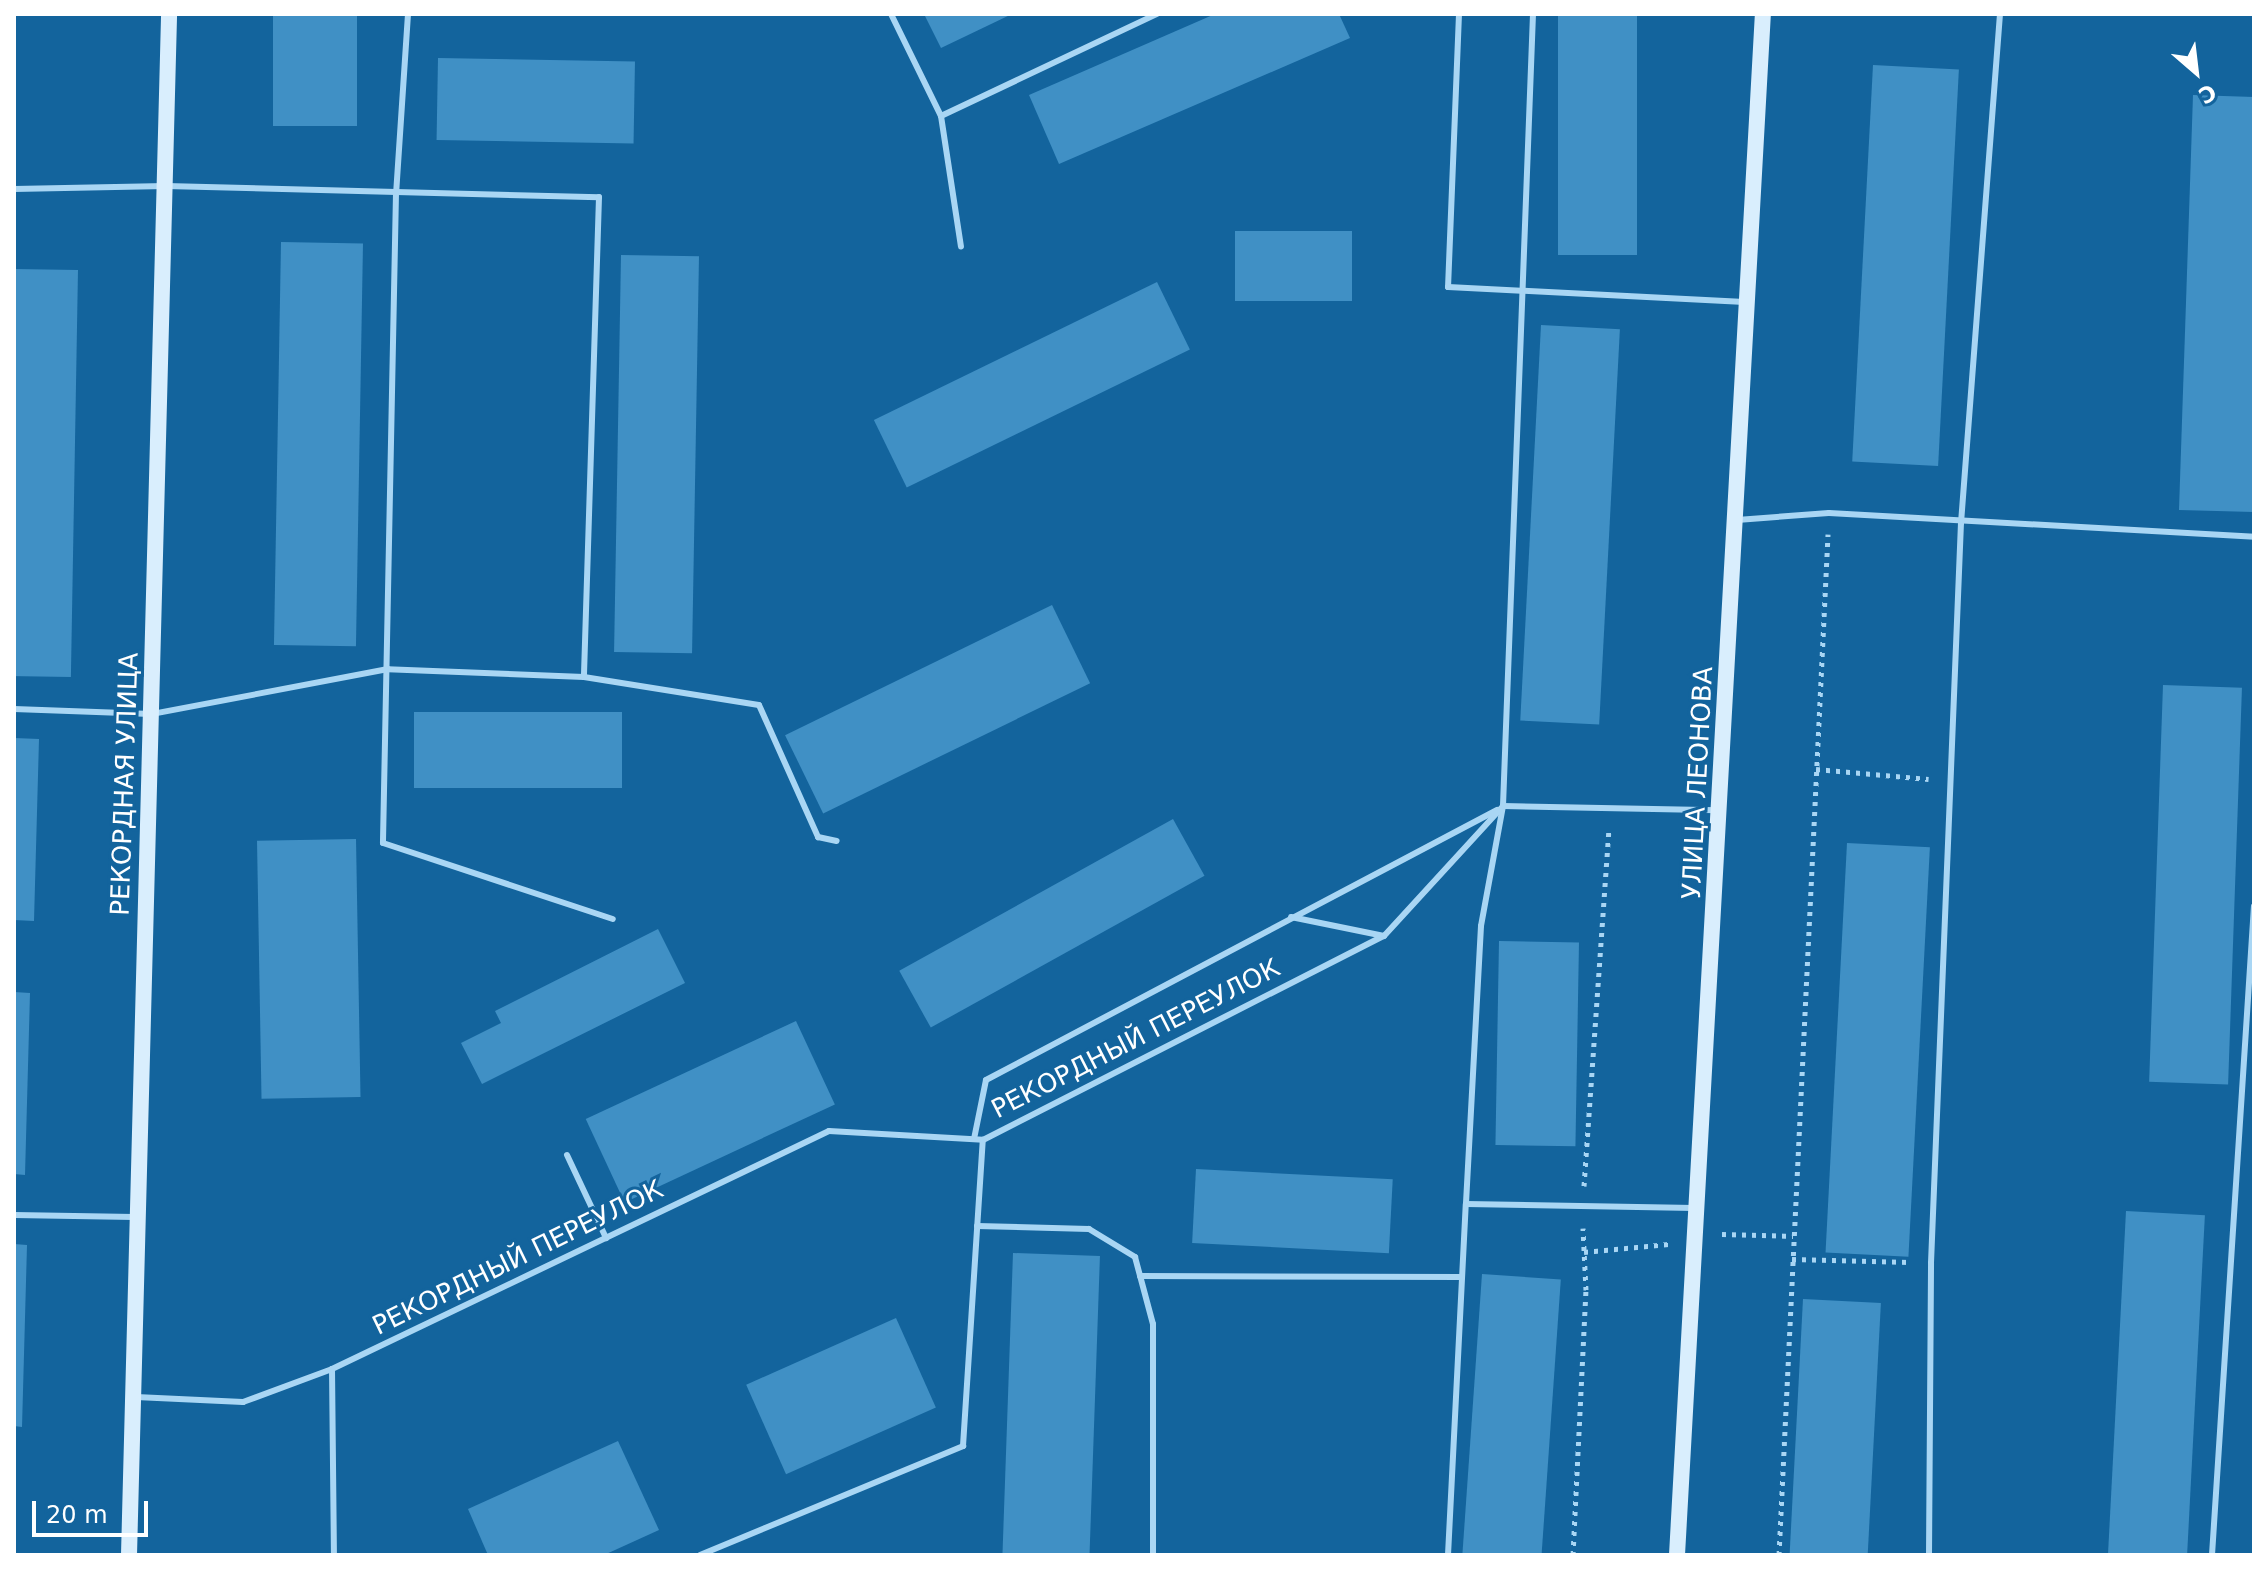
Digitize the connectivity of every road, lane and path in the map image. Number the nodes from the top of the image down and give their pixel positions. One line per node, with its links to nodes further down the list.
1 (169, 14): 10 (main road, РЕКОРДНАЯ УЛИЦА)
2 (408, 14): 12 (lane)
3 (891, 14): 9 (lane)
4 (1157, 14): 9 (lane)
5 (1459, 14): 14 (lane)
6 (1533, 14): 14 (lane)
7 (1763, 14): 15 (main road, УЛИЦА ЛЕОНОВА)
8 (2000, 14): 18 (lane)
9 (941, 116): 13 (lane)
10 (166, 186): 11 (lane); 12 (lane); 23 (main road, РЕКОРДНАЯ УЛИЦА)
11 (14, 189)
12 (396, 193): 20 (lane); 21 (lane)
13 (961, 246)
14 (1523, 290): 15 (lane); 26 (lane)
15 (1745, 302): 17 (main road, УЛИЦА ЛЕОНОВА)
16 (1829, 513): 17 (lane); 18 (lane); 24 (path)
17 (1737, 520): 27 (main road, УЛИЦА ЛЕОНОВА)
18 (1961, 523): 19 (lane); 25 (lane)
19 (2254, 537)
20 (388, 669): 21 (lane); 23 (lane); 31 (lane)
21 (584, 677): 28 (lane)
22 (14, 709): 23 (lane)
23 (151, 714): 38 (main road, РЕКОРДНАЯ УЛИЦА)
24 (1816, 769): 25 (path); 43 (path)
25 (1950, 781): 44 (lane)
26 (1503, 806): 27 (lane); 30 (lane); 32 (lane, РЕКОРДНЫЙ ПЕРЕУЛОК); 35 (lane)
27 (1721, 810): 36 (main road, УЛИЦА ЛЕОНОВА)
28 (837, 841)
29 (2254, 906): 57 (lane)
30 (1291, 917): 32 (lane); 33 (lane)
31 (613, 919)
32 (1384, 936): 33 (lane, РЕКОРДНЫЙ ПЕРЕУЛОК)
33 (978, 1140): 39 (lane); 40 (lane, РЕКОРДНЫЙ ПЕРЕУЛОК)
34 (567, 1155): 40 (lane)
35 (1466, 1204): 36 (lane); 46 (lane)
36 (1700, 1208): 54 (main road, УЛИЦА ЛЕОНОВА)
37 (14, 1215): 38 (lane)
38 (134, 1217): 48 (main road, РЕКОРДНАЯ УЛИЦА)
39 (977, 1226): 45 (lane); 51 (lane)
40 (606, 1238): 47 (lane, РЕКОРДНЫЙ ПЕРЕУЛОК)
41 (1638, 1250): 42 (path)
42 (1584, 1252)
43 (1792, 1259): 44 (path); 55 (path)
44 (1931, 1263): 56 (lane)
45 (1140, 1276): 46 (lane); 52 (lane)
46 (1460, 1277): 53 (lane)
47 (332, 1369): 48 (lane, РЕКОРДНЫЙ ПЕРЕУЛОК); 50 (lane)
48 (132, 1397): 49 (main road, РЕКОРДНАЯ УЛИЦА)
49 (129, 1555)
50 (334, 1555)
51 (700, 1555)
52 (1153, 1555)
53 (1448, 1555)
54 (1677, 1555)
55 (1779, 1555)
56 (1929, 1555)
57 (2212, 1555)

